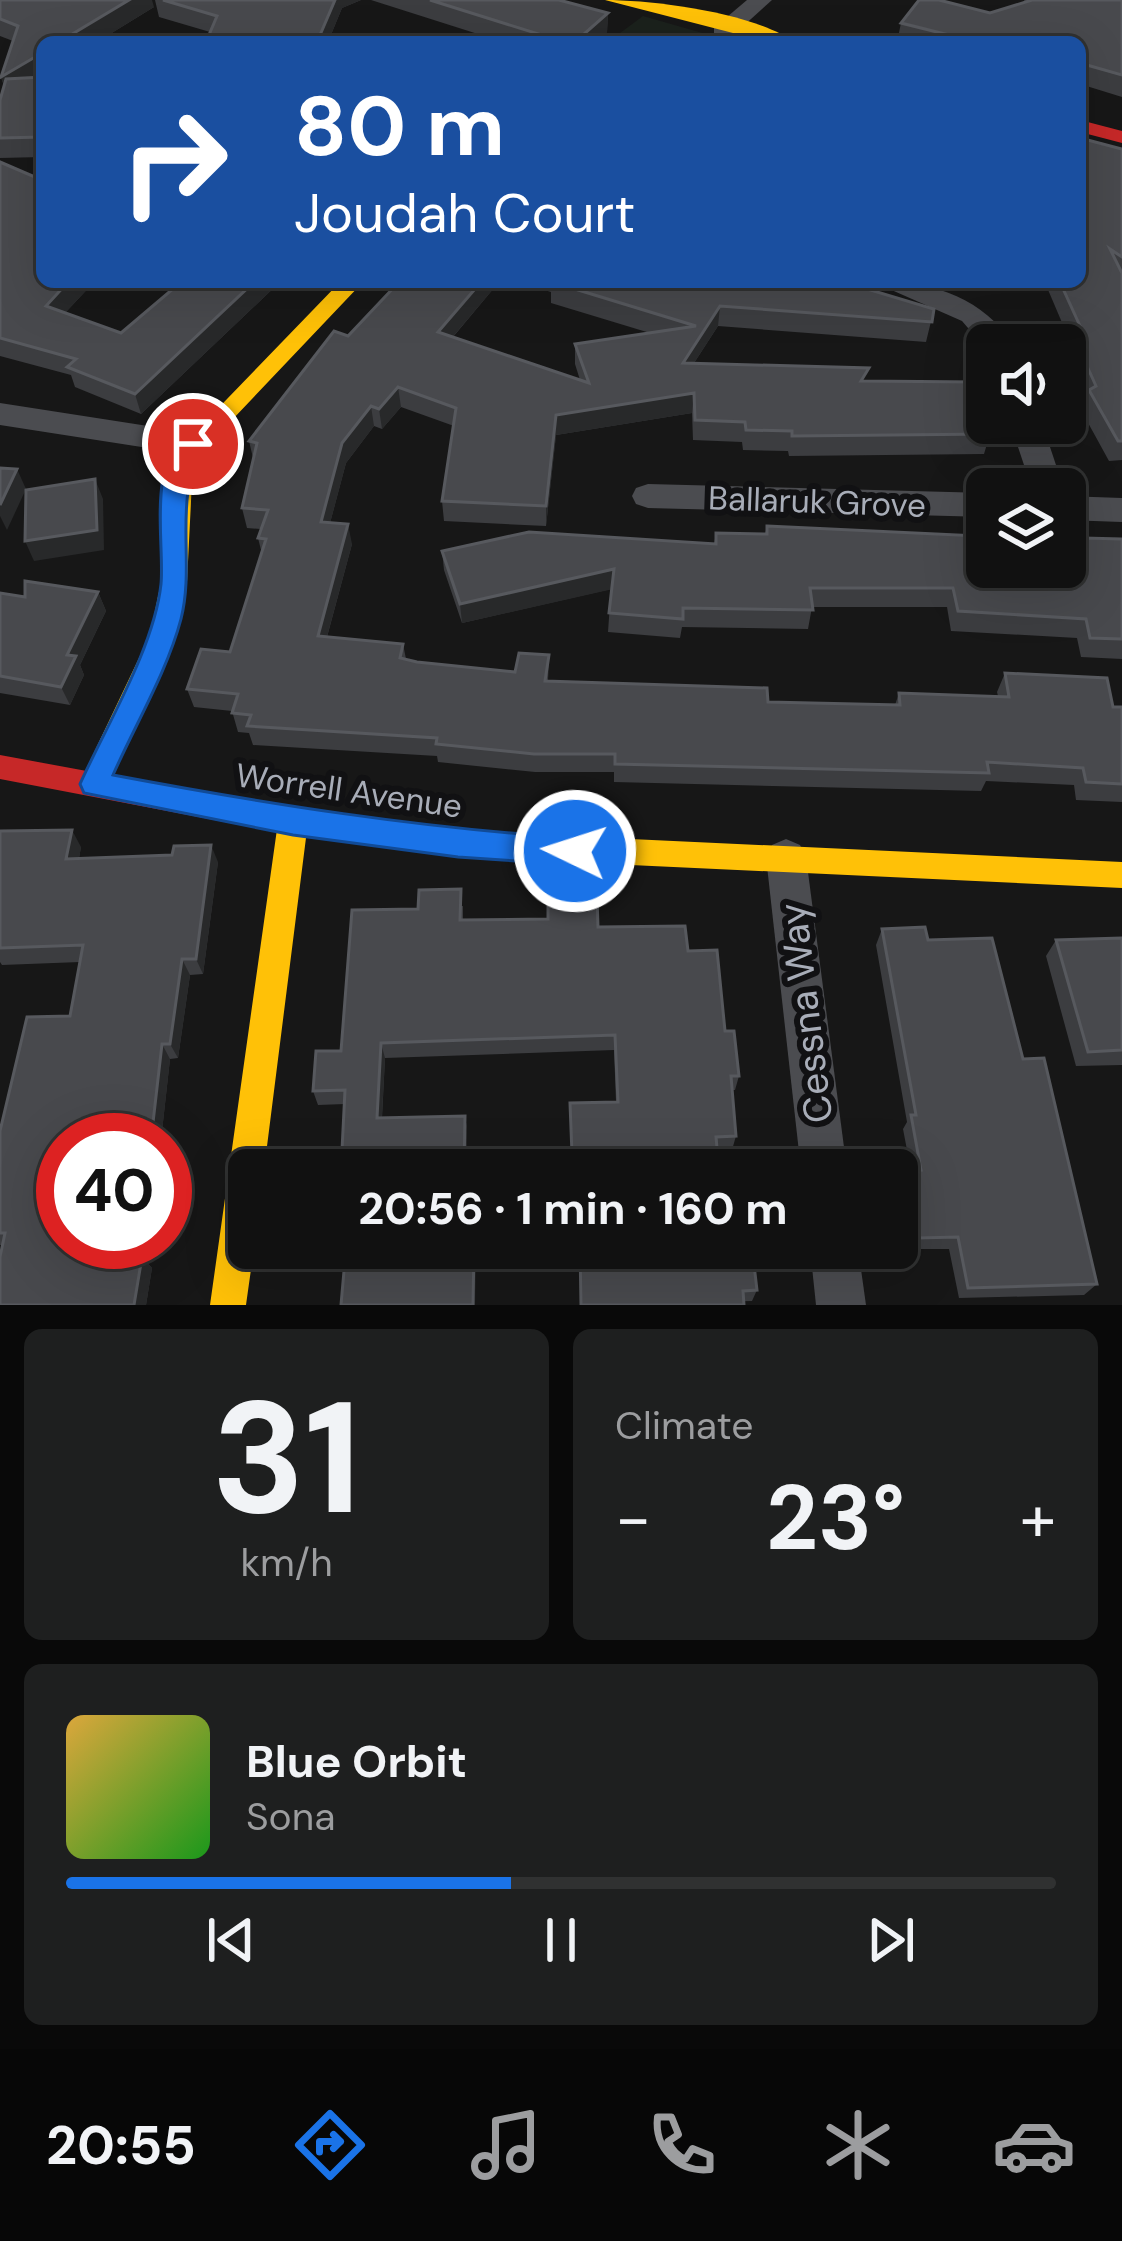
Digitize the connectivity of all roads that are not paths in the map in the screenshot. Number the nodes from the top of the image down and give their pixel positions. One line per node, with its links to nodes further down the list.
1 (613, 0): 4 (street)
2 (761, 0): 4 (street)
3 (773, 0): 4 (street)
4 (741, 34)
5 (1086, 128): 6 (street)
6 (1122, 137)
7 (346, 288): 11 (street)
8 (910, 288): 9 (street)
9 (981, 324)
10 (0, 414): 11 (street)
11 (193, 444): 17 (street)
12 (648, 496): 13 (street, Ballaruk Grove)
13 (966, 505)
14 (1086, 509): 15 (street)
15 (1122, 510)
16 (0, 767): 17 (street, Worrell Avenue)
17 (94, 784): 18 (street, Worrell Avenue)
18 (293, 822): 19 (street, Worrell Avenue); 23 (street)
19 (786, 856): 20 (street, Worrell Avenue); 21 (street, Cessna Way)
20 (1122, 875)
21 (821, 1149)
22 (837, 1269): 24 (street)
23 (228, 1305)
24 (841, 1305)

